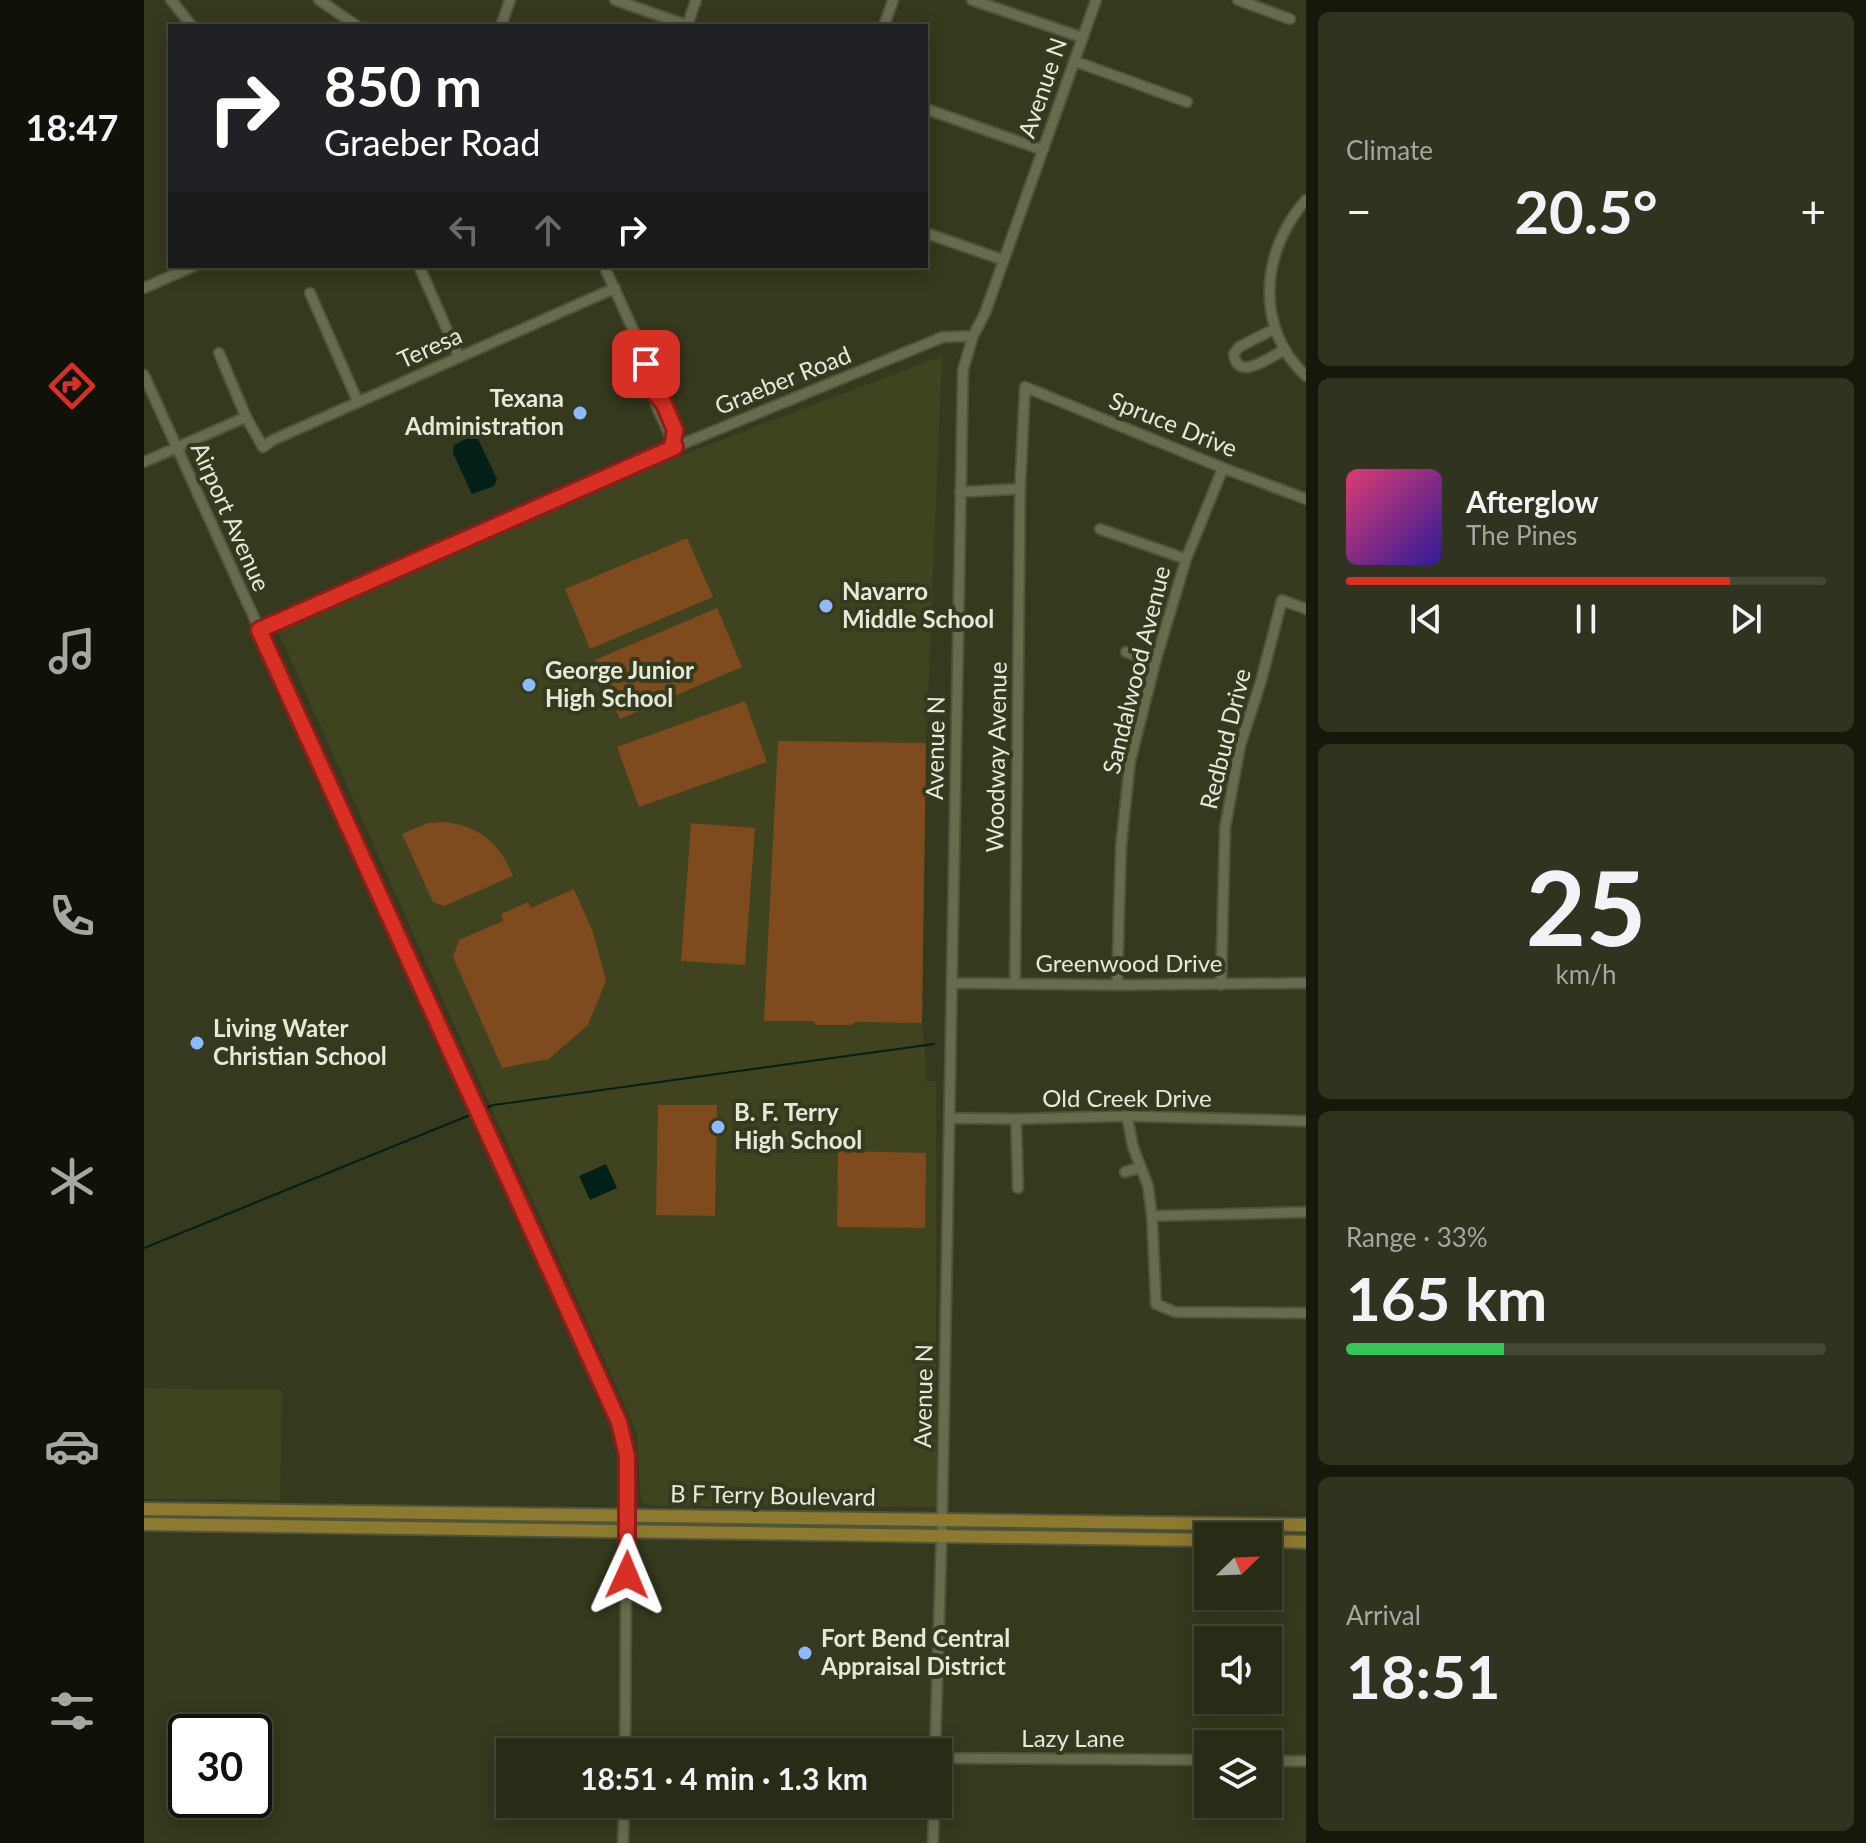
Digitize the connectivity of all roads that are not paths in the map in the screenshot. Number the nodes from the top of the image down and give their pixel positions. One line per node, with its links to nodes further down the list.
1 (171, 0): 11 (street)
2 (319, 0): 12 (street)
3 (510, 0): 13 (street)
4 (615, 0): 14 (street)
5 (696, 0): 15 (street)
6 (893, 0): 16 (street)
7 (972, 0): 17 (street)
8 (1096, 0): 17 (street, Avenue N)
9 (1238, 0): 10 (street)
10 (1290, 19)
11 (190, 24)
12 (354, 24)
13 (502, 24)
14 (682, 24)
15 (689, 24)
16 (885, 24)
17 (1081, 37): 18 (street, Avenue N)
18 (1074, 61): 19 (street); 21 (street, Avenue N)
19 (1187, 102)
20 (928, 110): 21 (street)
21 (1043, 150): 24 (street, Avenue N)
22 (1306, 200): 31 (street)
23 (928, 234): 24 (street)
24 (1003, 260): 32 (street, Avenue N)
25 (189, 268): 28 (street)
26 (420, 268): 35 (street)
27 (606, 268): 29 (street)
28 (144, 288)
29 (615, 288): 35 (street, Teresa); 41 (street)
30 (310, 293): 39 (street)
31 (1274, 329): 33 (street); 33 (street)
32 (973, 336): 41 (street, Graeber Road); 46 (street, Avenue N)
33 (1284, 350): 37 (street)
34 (219, 353): 40 (street)
35 (459, 357): 39 (street, Teresa)
36 (144, 375): 42 (street, Airport Avenue)
37 (1306, 376)
38 (1025, 387): 44 (street, Spruce Drive); 45 (street, Woodway Avenue)
39 (358, 402): 40 (street, Teresa)
40 (246, 417): 42 (street)
41 (674, 444): 51 (street, Graeber Road)
42 (177, 447): 43 (street); 51 (street, Airport Avenue)
43 (144, 462)
44 (1223, 468): 47 (street, Spruce Drive); 49 (street, Sandalwood Avenue)
45 (1020, 489): 46 (street); 55 (street, Woodway Avenue)
46 (960, 492): 54 (street, Avenue N)
47 (1306, 499)
48 (1100, 529): 49 (street)
49 (1186, 559): 53 (street, Sandalwood Avenue)
50 (1306, 609): 58 (street, Redbud Drive)
51 (259, 630): 70 (street, Airport Avenue)
52 (1126, 652): 53 (street)
53 (1155, 663): 57 (street, Sandalwood Avenue)
54 (952, 983): 55 (street, Greenwood Drive); 60 (street, Avenue N)
55 (1015, 983): 57 (street, Greenwood Drive)
56 (1306, 983): 58 (street, Greenwood Drive)
57 (1117, 985): 58 (street, Greenwood Drive)
58 (1221, 985)
59 (1127, 1116): 61 (street, Old Creek Drive); 62 (street, Old Creek Drive); 63 (street)
60 (949, 1118): 61 (street, Old Creek Drive); 71 (street, Avenue N)
61 (1016, 1119): 65 (street)
62 (1306, 1121)
63 (1141, 1167): 64 (street); 67 (street)
64 (1125, 1172)
65 (1018, 1188)
66 (1306, 1212): 67 (street)
67 (1152, 1216): 68 (street)
68 (1306, 1313)
69 (144, 1509): 70 (main road, B F Terry Boulevard)
70 (628, 1515): 71 (main road, B F Terry Boulevard); 74 (street, Airport Avenue)
71 (942, 1521): 73 (main road, B F Terry Boulevard); 75 (street, Avenue N)
72 (144, 1524): 74 (main road, B F Terry Boulevard)
73 (1306, 1525)
74 (627, 1532): 75 (main road, B F Terry Boulevard); 79 (street, Airport Avenue)
75 (941, 1536): 76 (main road, B F Terry Boulevard); 80 (street, Avenue N)
76 (1194, 1540)
77 (1282, 1541): 78 (main road)
78 (1306, 1542)
79 (625, 1738)
80 (935, 1738)
81 (952, 1758): 82 (street, Lazy Lane)
82 (1194, 1760)
83 (1282, 1761): 84 (street)
84 (1306, 1761)
85 (624, 1818): 87 (street)
86 (934, 1818): 88 (street)
87 (623, 1843)
88 (933, 1843)

